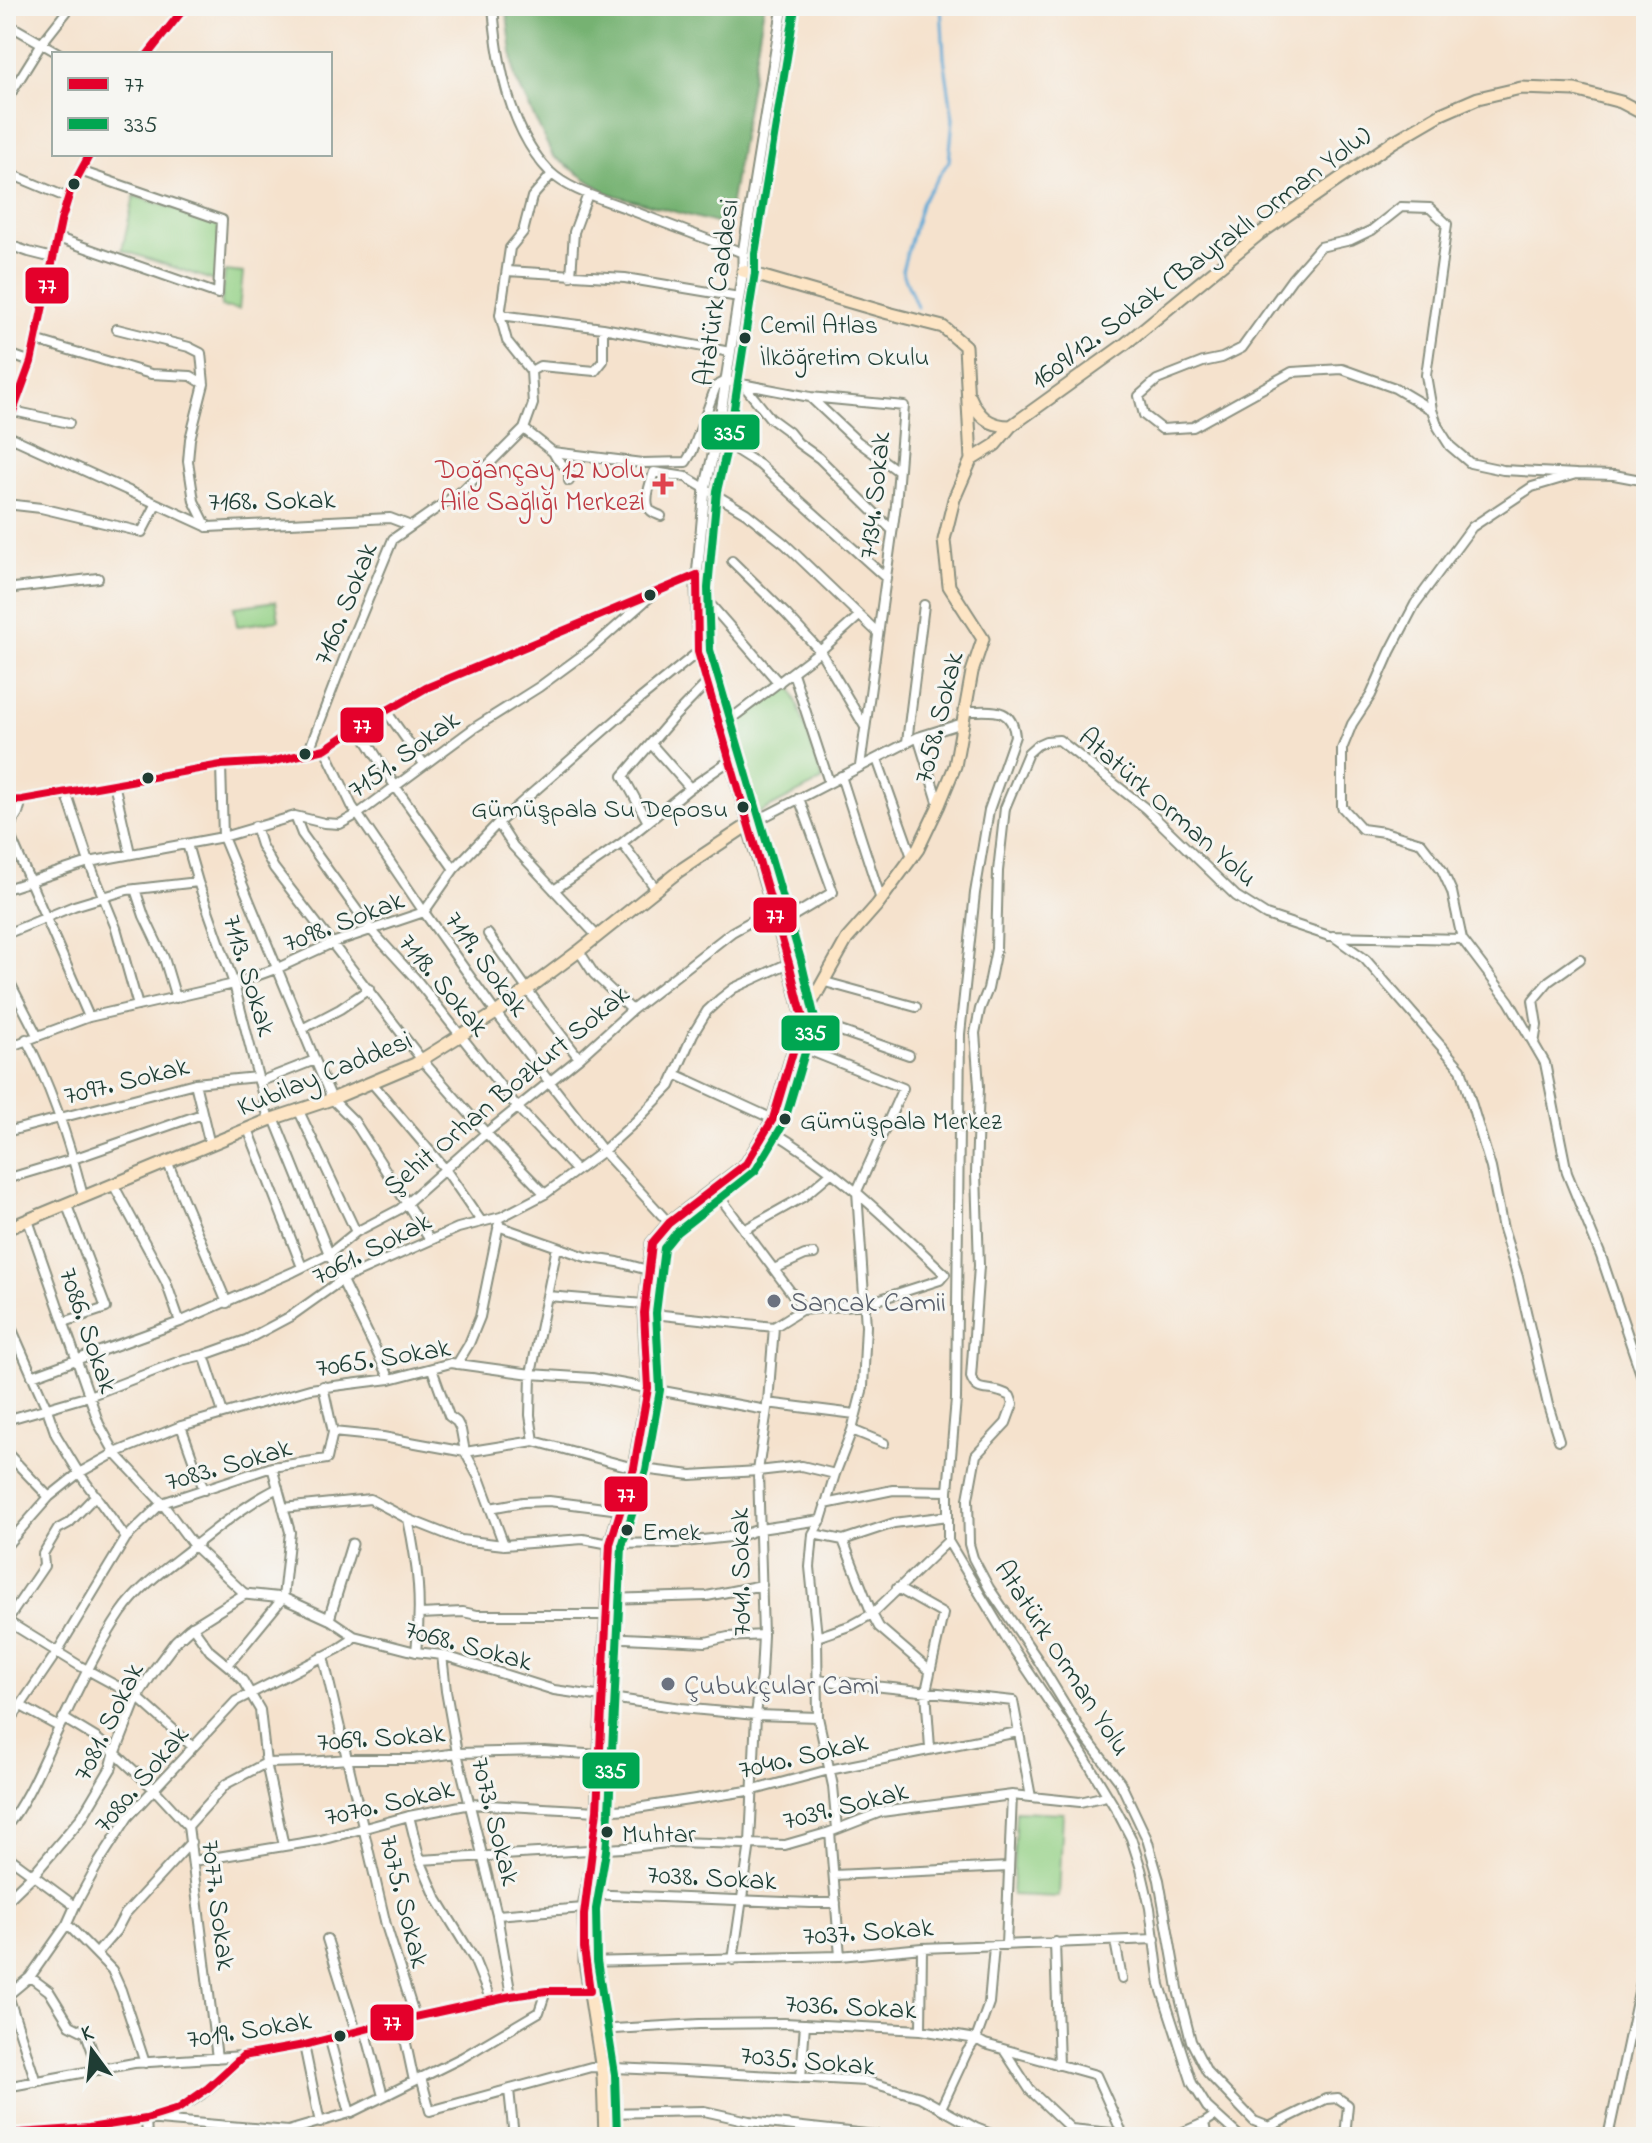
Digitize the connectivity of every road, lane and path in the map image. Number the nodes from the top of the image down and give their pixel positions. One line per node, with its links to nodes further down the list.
1 (71, 6): 6 (street)
2 (186, 6): 8 (street)
3 (493, 6): 14 (street)
4 (783, 6): 19 (street, Atatürk Caddesi)
5 (6, 23): 6 (street)
6 (42, 43): 7 (street); 9 (street)
7 (57, 52)
8 (150, 52)
9 (6, 101)
10 (1646, 115): 42 (main road, 1609/12. Sokak (Bayraklı Orman Yolu))
11 (89, 156): 12 (street)
12 (80, 171): 16 (street); 17 (street)
13 (6, 172): 16 (street)
14 (552, 174): 15 (street); 21 (street)
15 (588, 194): 19 (street); 23 (street)
16 (68, 198): 17 (street)
17 (58, 238): 20 (street)
18 (6, 244): 20 (street)
19 (743, 253): 22 (street, Atatürk Caddesi)
20 (53, 258): 28 (street)
21 (507, 271): 23 (street); 25 (street)
22 (743, 271): 24 (street, Atatürk Caddesi); 36 (main road, 7058. Sokak)
23 (571, 276): 24 (street)
24 (739, 297): 29 (street, Atatürk Caddesi)
25 (500, 315): 26 (street); 32 (street)
26 (603, 328): 29 (street); 32 (street)
27 (117, 329): 35 (street)
28 (35, 340): 31 (street); 35 (street)
29 (730, 352): 33 (street, Atatürk Caddesi)
30 (6, 353): 31 (street)
31 (31, 362): 39 (street)
32 (531, 371): 43 (street)
33 (726, 381): 34 (street, 7134. Sokak); 45 (street, Atatürk Caddesi); 48 (street)
34 (742, 382): 37 (street, 7134. Sokak); 60 (street)
35 (204, 384): 59 (street)
36 (967, 389): 40 (main road, 7058. Sokak); 42 (main road)
37 (810, 397): 50 (street); 50 (street, 7134. Sokak)
38 (1432, 410): 38 (street); 51 (street)
39 (10, 413): 41 (street)
40 (968, 418): 46 (main road); 49 (main road, 7058. Sokak)
41 (69, 423)
42 (1011, 426): 46 (main road, 1609/12. Sokak (Bayraklı Orman Yolu))
43 (524, 429): 48 (street); 58 (street, 7160. Sokak)
44 (8, 437): 47 (street); 56 (street, 7168. Sokak)
45 (717, 438): 54 (street, Atatürk Caddesi); 64 (street)
46 (995, 445): 49 (main road, 1609/12. Sokak (Bayraklı Orman Yolu))
47 (6, 451)
48 (553, 452): 52 (street)
49 (971, 460): 77 (main road, 7058. Sokak)
50 (898, 471): 60 (street, 7134. Sokak)
51 (1576, 474): 53 (street); 132 (street)
52 (569, 481)
53 (1646, 481)
54 (705, 489): 57 (street); 62 (street, Atatürk Caddesi); 69 (street)
55 (6, 504): 56 (street)
56 (156, 505): 59 (street, 7168. Sokak)
57 (661, 516)
58 (411, 526): 59 (street, 7168. Sokak); 85 (street, 7160. Sokak)
59 (208, 527)
60 (891, 529): 64 (street, 7134. Sokak)
61 (732, 561): 71 (street)
62 (697, 575): 66 (street, Atatürk Caddesi); 67 (street)
63 (98, 578): 65 (street)
64 (886, 578): 70 (street, 7134. Sokak)
65 (7, 587)
66 (696, 588): 72 (street, Atatürk Caddesi); 75 (street)
67 (651, 595): 76 (street); 88 (street, 7151. Sokak)
68 (924, 605): 82 (street)
69 (859, 616): 70 (street); 71 (street)
70 (878, 633): 79 (street, 7134. Sokak)
71 (820, 651): 73 (street); 79 (street)
72 (698, 652): 74 (street, Atatürk Caddesi); 104 (street, 7098. Sokak)
73 (793, 673): 75 (street); 92 (street)
74 (707, 683): 80 (street, Atatürk Caddesi); 83 (street)
75 (779, 683): 80 (street)
76 (386, 711): 78 (street); 88 (street)
77 (964, 717): 81 (street); 100 (main road, 7058. Sokak); 205 (street)
78 (358, 727): 84 (street); 94 (street)
79 (865, 727): 90 (street, 7134. Sokak)
80 (719, 728): 87 (street, Atatürk Caddesi)
81 (918, 737): 82 (street); 100 (street)
82 (907, 742): 86 (street)
83 (652, 745): 95 (street); 103 (street)
84 (325, 749): 85 (street); 101 (street, 7119. Sokak)
85 (308, 753): 89 (street)
86 (877, 759): 90 (street); 112 (street)
87 (729, 761): 95 (street); 105 (street, Atatürk Caddesi)
88 (424, 764): 94 (street, 7151. Sokak)
89 (221, 765): 93 (street); 108 (street)
90 (860, 766): 91 (street)
91 (841, 776): 92 (street); 122 (street)
92 (829, 782): 97 (street)
93 (114, 783): 96 (street); 111 (street)
94 (395, 786): 101 (street, 7151. Sokak); 114 (street)
95 (690, 788): 103 (street)
96 (66, 792): 98 (street); 113 (street)
97 (799, 798): 105 (street); 126 (street)
98 (22, 800): 99 (street); 107 (street)
99 (6, 801)
100 (939, 805): 112 (main road, 7058. Sokak)
101 (358, 814): 102 (street, 7151. Sokak); 124 (street, 7119. Sokak)
102 (295, 816): 106 (street, 7151. Sokak); 127 (street, 7118. Sokak)
103 (648, 822): 109 (street)
104 (498, 823): 114 (street, 7098. Sokak); 120 (street)
105 (748, 825): 119 (main road, Kubilay Caddesi); 123 (main road, Atatürk Caddesi)
106 (255, 826): 108 (street, 7151. Sokak); 133 (street)
107 (7, 832): 115 (street)
108 (223, 837): 110 (street, 7151. Sokak); 137 (street)
109 (622, 843): 119 (street); 120 (street)
110 (187, 844): 111 (street, 7151. Sokak); 116 (street, 7113. Sokak)
111 (130, 853): 113 (street, 7151. Sokak)
112 (912, 857): 122 (main road, 7058. Sokak)
113 (89, 862): 115 (street, 7151. Sokak); 121 (street)
114 (454, 869): 124 (street, 7098. Sokak)
115 (28, 881): 117 (street, 7151. Sokak); 125 (street)
116 (198, 882): 118 (street); 140 (street, 7113. Sokak)
117 (6, 889)
118 (135, 889): 121 (street); 143 (street)
119 (656, 889): 130 (main road, Kubilay Caddesi)
120 (554, 890): 130 (street)
121 (104, 897): 125 (street); 144 (street)
122 (881, 900): 139 (main road, 7058. Sokak)
123 (773, 909): 126 (main road, Atatürk Caddesi); 146 (street, Şehit Orhan Bozkurt Sokak)
124 (424, 912): 127 (street, 7098. Sokak); 147 (street, 7119. Sokak)
125 (46, 919): 128 (street); 148 (street)
126 (778, 925): 136 (main road, Atatürk Caddesi)
127 (372, 931): 133 (street, 7098. Sokak); 152 (street, 7118. Sokak)
128 (6, 934)
129 (488, 934): 142 (street)
130 (597, 936): 134 (main road, Kubilay Caddesi)
131 (1333, 936): 132 (street, Atatürk Orman Yolu); 236 (street); 406 (street, Atatürk Orman Yolu)
132 (1462, 939): 155 (street)
133 (332, 943): 137 (street, 7098. Sokak); 141 (street)
134 (579, 951): 142 (main road, Kubilay Caddesi); 146 (street)
135 (1580, 959): 155 (street)
136 (789, 963): 149 (main road, Atatürk Caddesi); 161 (street, 7061. Sokak)
137 (278, 968): 140 (street, 7098. Sokak); 150 (street)
138 (6, 975): 151 (street)
139 (825, 982): 145 (street); 149 (main road, 7058. Sokak)
140 (234, 984): 143 (street, 7098. Sokak); 162 (street, 7113. Sokak)
141 (369, 989): 150 (street); 160 (street)
142 (528, 990): 147 (main road, Kubilay Caddesi); 158 (street)
143 (176, 998): 144 (street, 7098. Sokak)
144 (138, 1006): 148 (street, 7098. Sokak)
145 (916, 1007)
146 (632, 1010): 158 (street, Şehit Orhan Bozkurt Sokak)
147 (496, 1013): 152 (main road, Kubilay Caddesi); 165 (street, 7119. Sokak)
148 (89, 1017): 151 (street, 7098. Sokak)
149 (803, 1018): 154 (main road); 157 (street)
150 (302, 1029): 159 (street)
151 (37, 1035): 153 (street, 7098. Sokak)
152 (460, 1036): 160 (main road, Kubilay Caddesi); 167 (street, 7118. Sokak)
153 (26, 1039): 156 (street, 7098. Sokak); 170 (street)
154 (793, 1044): 172 (main road); 186 (street)
155 (1534, 1044): 226 (street)
156 (6, 1047)
157 (909, 1055)
158 (579, 1058): 165 (street, Şehit Orhan Bozkurt Sokak)
159 (315, 1060): 162 (street, 7097. Sokak); 166 (street)
160 (422, 1060): 164 (main road, Kubilay Caddesi); 175 (street)
161 (675, 1074): 172 (street); 177 (street, 7061. Sokak)
162 (258, 1080): 163 (street, 7097. Sokak); 171 (street, 7113. Sokak)
163 (195, 1083): 169 (street); 170 (street, 7097. Sokak)
164 (372, 1083): 166 (main road, Kubilay Caddesi); 180 (street)
165 (549, 1083): 167 (street, Şehit Orhan Bozkurt Sokak); 177 (street, 7119. Sokak)
166 (332, 1099): 168 (main road, Kubilay Caddesi); 190 (street)
167 (518, 1108): 175 (street, Şehit Orhan Bozkurt Sokak); 181 (street, 7118. Sokak)
168 (298, 1109): 171 (main road, Kubilay Caddesi); 197 (street)
169 (202, 1114): 176 (street); 178 (street)
170 (58, 1118): 174 (street, 7097. Sokak); 178 (street)
171 (272, 1119): 173 (main road, Kubilay Caddesi); 200 (street, 7113. Sokak)
172 (770, 1124): 182 (street); 185 (main road)
173 (248, 1129): 176 (main road, Kubilay Caddesi); 202 (street)
174 (6, 1132)
175 (486, 1133): 180 (street, Şehit Orhan Bozkurt Sokak); 187 (street)
176 (210, 1145): 179 (main road, Kubilay Caddesi)
177 (603, 1151): 181 (street, 7061. Sokak); 194 (street, 7119. Sokak)
178 (73, 1159): 183 (street); 188 (street)
179 (167, 1161): 184 (main road, Kubilay Caddesi); 209 (street)
180 (445, 1169): 190 (street, Şehit Orhan Bozkurt Sokak); 192 (street)
181 (576, 1170): 187 (street, 7061. Sokak)
182 (832, 1172): 186 (street); 196 (street)
183 (6, 1179)
184 (113, 1184): 188 (main road, Kubilay Caddesi); 215 (street)
185 (713, 1188): 194 (main road); 196 (street)
186 (857, 1191): 206 (street); 210 (street)
187 (545, 1194): 193 (street, 7061. Sokak)
188 (83, 1196): 189 (main road, Kubilay Caddesi)
189 (66, 1203): 191 (main road, Kubilay Caddesi); 214 (street)
190 (406, 1203): 197 (street, Şehit Orhan Bozkurt Sokak); 198 (street)
191 (28, 1220): 195 (main road, Kubilay Caddesi); 214 (street, 7086. Sokak)
192 (481, 1221): 193 (street, 7061. Sokak); 198 (street, 7061. Sokak)
193 (500, 1221): 199 (street); 219 (street)
194 (669, 1223): 204 (main road)
195 (6, 1229)
196 (744, 1230): 203 (street)
197 (356, 1232): 200 (street, Şehit Orhan Bozkurt Sokak)
198 (430, 1240): 207 (street, 7061. Sokak)
199 (557, 1247): 204 (street); 208 (street)
200 (329, 1254): 202 (street, Şehit Orhan Bozkurt Sokak); 207 (street, 7113. Sokak)
201 (814, 1254): 203 (street)
202 (302, 1267): 209 (street, Şehit Orhan Bozkurt Sokak)
203 (774, 1269): 212 (street)
204 (648, 1270): 211 (main road)
205 (956, 1272): 206 (street); 249 (street)
206 (945, 1274): 210 (street)
207 (343, 1279): 217 (street, 7061. Sokak); 223 (street, 7113. Sokak)
208 (548, 1296): 211 (street); 221 (street)
209 (227, 1303): 215 (street, Şehit Orhan Bozkurt Sokak)
210 (865, 1304): 212 (street); 231 (street)
211 (644, 1309): 216 (street); 225 (main road)
212 (801, 1310): 216 (street)
213 (6, 1316): 222 (street)
214 (64, 1322): 218 (street, 7086. Sokak)
215 (180, 1322): 218 (street, Şehit Orhan Bozkurt Sokak)
216 (774, 1327): 228 (street, 7041. Sokak)
217 (204, 1355): 227 (street, 7061. Sokak); 230 (street)
218 (77, 1361): 222 (street, Şehit Orhan Bozkurt Sokak); 227 (street, 7086. Sokak)
219 (457, 1364): 220 (street, 7065. Sokak); 221 (street, 7065. Sokak)
220 (432, 1369): 223 (street, 7065. Sokak); 240 (street)
221 (531, 1374): 225 (street, 7065. Sokak); 237 (street)
222 (32, 1376): 229 (street)
223 (390, 1379): 224 (street, 7065. Sokak)
224 (323, 1386): 230 (street, 7065. Sokak); 235 (street)
225 (648, 1388): 228 (street, 7065. Sokak); 243 (main road)
226 (1646, 1389)
227 (89, 1396): 229 (street, 7061. Sokak); 241 (street, 7086. Sokak)
228 (767, 1406): 231 (street, 7065. Sokak); 244 (street, 7041. Sokak)
229 (47, 1409): 232 (street, 7061. Sokak); 245 (street)
230 (223, 1413): 233 (street, 7065. Sokak)
231 (855, 1414): 234 (street)
232 (6, 1420)
233 (181, 1426): 241 (street, 7065. Sokak); 248 (street)
234 (852, 1430): 238 (street); 246 (street)
235 (333, 1432): 240 (street); 242 (street, 7083. Sokak)
236 (1559, 1440)
237 (534, 1441): 240 (street); 243 (street)
238 (884, 1443)
239 (6, 1452): 251 (street)
240 (465, 1452): 255 (street)
241 (115, 1453): 245 (street, 7065. Sokak); 252 (street, 7086. Sokak)
242 (272, 1467): 247 (street); 248 (street, 7083. Sokak)
243 (634, 1468): 244 (street); 256 (main road)
244 (758, 1471): 246 (street); 260 (street, 7041. Sokak)
245 (79, 1473): 250 (street); 251 (street, 7065. Sokak)
246 (835, 1474): 253 (street)
247 (278, 1488): 254 (street); 269 (street)
248 (204, 1490): 252 (street, 7083. Sokak)
249 (948, 1491): 253 (street); 257 (street)
250 (96, 1495): 262 (street); 279 (street)
251 (49, 1497): 263 (street, 7065. Sokak)
252 (162, 1503): 262 (street, 7083. Sokak); 269 (street, 7086. Sokak)
253 (825, 1504): 259 (street)
254 (283, 1508): 258 (street); 273 (street)
255 (490, 1508): 256 (street); 268 (street)
256 (620, 1510): 267 (main road)
257 (948, 1516): 264 (street); 265 (street)
258 (408, 1519): 268 (street); 275 (street)
259 (821, 1520): 260 (street); 261 (street)
260 (760, 1529): 267 (street); 270 (street, 7041. Sokak)
261 (813, 1534): 264 (street); 284 (street)
262 (126, 1538): 285 (street, 7083. Sokak)
263 (8, 1540)
264 (843, 1540): 276 (street)
265 (948, 1541): 271 (street); 314 (street)
266 (352, 1544): 278 (street)
267 (610, 1544): 268 (street); 274 (main road)
268 (504, 1545)
269 (194, 1546): 272 (street, 7086. Sokak); 290 (street)
270 (762, 1585): 274 (street); 281 (street, 7041. Sokak)
271 (897, 1588): 276 (street); 291 (street)
272 (245, 1594): 273 (street); 280 (street, 7081. Sokak)
273 (283, 1598): 278 (street); 289 (street)
274 (606, 1599): 277 (main road)
275 (420, 1614): 277 (street); 286 (street)
276 (872, 1614): 284 (street); 291 (street)
277 (605, 1615): 283 (main road)
278 (329, 1619): 282 (street, 7068. Sokak)
279 (6, 1621): 285 (street)
280 (192, 1626): 289 (street); 295 (street, 7081. Sokak)
281 (763, 1635): 283 (street); 298 (street, 7041. Sokak)
282 (354, 1636): 286 (street, 7068. Sokak); 288 (street, 7080. Sokak)
283 (604, 1637): 296 (main road)
284 (817, 1637): 292 (street)
285 (57, 1652): 290 (street); 297 (street, 7083. Sokak)
286 (416, 1652): 287 (street, 7068. Sokak)
287 (442, 1655): 296 (street, 7068. Sokak); 306 (street, 7073. Sokak)
288 (323, 1656): 294 (street, 7080. Sokak); 308 (street, 7075. Sokak)
289 (228, 1665): 294 (street)
290 (87, 1670): 295 (street); 300 (street)
291 (929, 1670): 293 (street)
292 (818, 1680): 293 (street); 299 (street)
293 (926, 1691): 302 (street); 304 (street)
294 (252, 1694): 303 (street, 7080. Sokak); 309 (street)
295 (137, 1697): 303 (street); 305 (street, 7081. Sokak)
296 (603, 1697): 298 (street, 7068. Sokak); 307 (main road)
297 (21, 1706): 300 (street, 7077. Sokak); 301 (street, 7083. Sokak)
298 (756, 1715): 299 (street, 7068. Sokak); 312 (street, 7041. Sokak)
299 (818, 1717): 310 (street)
300 (61, 1723): 305 (street, 7077. Sokak); 320 (street)
301 (6, 1727)
302 (1018, 1732): 304 (street, 7040. Sokak); 315 (street)
303 (193, 1747): 311 (street, 7080. Sokak)
304 (930, 1748): 310 (street, 7040. Sokak)
305 (115, 1753): 311 (street, 7077. Sokak); 332 (street, 7081. Sokak)
306 (457, 1753): 307 (street, 7069. Sokak); 308 (street, 7069. Sokak); 316 (street, 7073. Sokak)
307 (600, 1755): 317 (main road)
308 (348, 1759): 309 (street, 7069. Sokak); 321 (street, 7075. Sokak)
309 (266, 1763): 319 (street, 7069. Sokak); 325 (street)
310 (829, 1770): 312 (street, 7040. Sokak); 322 (street)
311 (155, 1790): 319 (street, 7077. Sokak); 338 (street, 7080. Sokak)
312 (754, 1790): 317 (street, 7040. Sokak); 324 (street, 7041. Sokak)
313 (1012, 1795): 315 (street, 7039. Sokak); 322 (street, 7039. Sokak); 331 (street)
314 (1106, 1796): 315 (street, 7039. Sokak); 343 (street)
315 (1031, 1797)
316 (471, 1804): 317 (street, 7070. Sokak); 318 (street, 7070. Sokak); 328 (street, 7073. Sokak)
317 (597, 1811): 326 (main road)
318 (409, 1816): 321 (street, 7070. Sokak); 329 (street)
319 (188, 1826): 323 (street, 7077. Sokak)
320 (6, 1827)
321 (365, 1828): 325 (street, 7070. Sokak); 361 (street, 7075. Sokak)
322 (833, 1830): 324 (street, 7039. Sokak); 333 (street)
323 (191, 1842): 330 (street, 7077. Sokak); 349 (street)
324 (750, 1843): 326 (street, 7039. Sokak); 335 (street, 7041. Sokak)
325 (284, 1846): 330 (street, 7070. Sokak)
326 (594, 1849): 328 (street, 7039. Sokak); 334 (main road)
327 (6, 1855): 332 (street)
328 (482, 1855): 329 (street, 7039. Sokak); 340 (street, 7073. Sokak)
329 (420, 1860): 360 (street)
330 (193, 1861): 372 (street, 7077. Sokak)
331 (1009, 1867): 333 (street); 346 (street)
332 (33, 1875): 336 (street, 7081. Sokak); 338 (street)
333 (834, 1875): 337 (street)
334 (586, 1894): 335 (street, 7038. Sokak); 339 (main road)
335 (742, 1900): 337 (street, 7038. Sokak); 352 (street, 7041. Sokak)
336 (6, 1901)
337 (836, 1903): 350 (street)
338 (75, 1906): 341 (street, 7080. Sokak)
339 (584, 1908): 340 (street); 353 (main road)
340 (497, 1915): 359 (street, 7073. Sokak)
341 (67, 1924): 349 (street); 354 (street, 7080. Sokak)
342 (327, 1939): 364 (street, 7019. Sokak)
343 (1155, 1939): 344 (street, 7037. Sokak); 386 (street)
344 (1115, 1941): 345 (street, 7037. Sokak); 355 (street)
345 (1055, 1942): 346 (street, 7037. Sokak); 374 (street)
346 (1006, 1945): 347 (street, 7037. Sokak)
347 (994, 1946): 348 (street, 7037. Sokak); 368 (street)
348 (922, 1948): 350 (street, 7037. Sokak); 366 (street)
349 (97, 1953): 373 (street)
350 (840, 1956): 352 (street, 7037. Sokak)
351 (1646, 1959): 407 (street)
352 (733, 1960): 353 (street, 7037. Sokak)
353 (585, 1962): 357 (main road)
354 (30, 1977): 358 (street, 7080. Sokak); 376 (street)
355 (1122, 1979)
356 (546, 1991): 357 (street, 7019. Sokak); 359 (street, 7019. Sokak); 378 (street)
357 (590, 1991): 365 (main road)
358 (7, 1994): 379 (street)
359 (511, 1996): 360 (street, 7019. Sokak)
360 (491, 2001): 361 (street, 7019. Sokak)
361 (415, 2017): 362 (street, 7019. Sokak)
362 (401, 2020): 364 (street, 7019. Sokak); 378 (street)
363 (805, 2024): 365 (street, 7036. Sokak); 366 (street, 7036. Sokak); 377 (street)
364 (360, 2030): 367 (street, 7019. Sokak); 382 (street)
365 (597, 2030): 375 (main road)
366 (921, 2030): 368 (street, 7036. Sokak)
367 (329, 2037): 369 (street, 7019. Sokak); 384 (street)
368 (976, 2039): 370 (street, 7036. Sokak); 383 (street)
369 (304, 2045): 371 (street, 7019. Sokak); 388 (street)
370 (1003, 2049): 374 (street, 7036. Sokak); 396 (street)
371 (243, 2056): 372 (street, 7019. Sokak); 387 (street)
372 (217, 2058): 373 (street, 7019. Sokak)
373 (145, 2063): 376 (street, 7019. Sokak)
374 (1059, 2065): 396 (street, 7036. Sokak)
375 (602, 2068): 377 (street, 7035. Sokak); 381 (street, 7035. Sokak); 385 (main road)
376 (99, 2070): 379 (street, 7019. Sokak)
377 (801, 2078): 383 (street, 7035. Sokak)
378 (418, 2079): 381 (street, 7035. Sokak); 382 (street)
379 (36, 2082): 380 (street, 7019. Sokak)
380 (6, 2087)
381 (509, 2090): 399 (street)
382 (383, 2096): 384 (street)
383 (941, 2108): 391 (street, 7035. Sokak)
384 (350, 2113): 388 (street)
385 (604, 2113): 395 (street); 400 (main road)
386 (1216, 2115): 389 (street); 405 (street)
387 (146, 2119): 390 (street); 394 (street); 397 (street)
388 (320, 2123): 392 (street)
389 (1204, 2123): 403 (street); 404 (street)
390 (218, 2126): 392 (street); 398 (street)
391 (975, 2132): 402 (street, 7035. Sokak)
392 (266, 2133)
393 (6, 2134): 394 (street)
394 (69, 2134)
395 (856, 2135): 401 (street)
396 (1123, 2135)
397 (147, 2137)
398 (217, 2137)
399 (514, 2137)
400 (603, 2137)
401 (894, 2137)
402 (999, 2137)
403 (1172, 2137)
404 (1207, 2137)
405 (1240, 2137)
406 (1345, 2137)
407 (1608, 2137)

